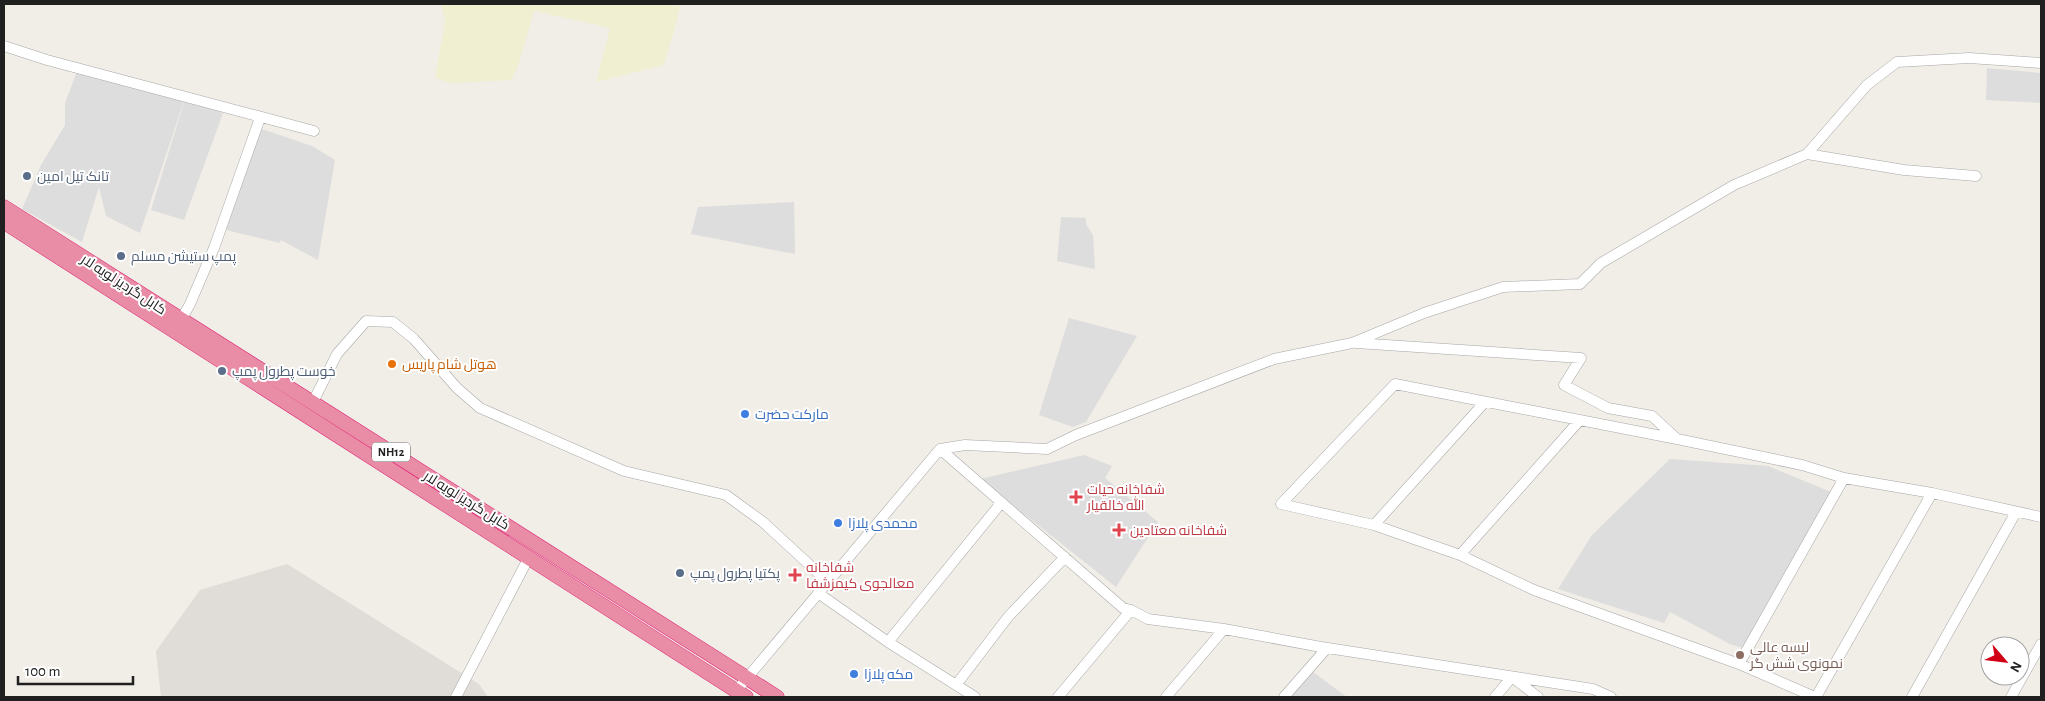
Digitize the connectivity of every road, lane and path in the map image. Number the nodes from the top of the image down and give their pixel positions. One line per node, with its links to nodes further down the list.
1 (4, 46): 3 (street)
2 (2041, 63): 5 (street)
3 (260, 118): 4 (street); 9 (street)
4 (314, 131)
5 (1807, 154): 6 (street); 10 (street)
6 (1976, 176)
7 (4, 207): 9 (highway, کابل گردیز لویه لار / NH12)
8 (4, 222): 23 (highway, کابل گردیز لویه لار / NH12)
9 (181, 320): 11 (highway, کابل گردیز لویه لار / NH12)
10 (1352, 343): 14 (street); 15 (street)
11 (313, 402): 25 (street); 34 (highway, کابل گردیز لویه لار / NH12)
12 (1484, 403): 13 (street); 21 (street); 21 (street)
13 (1579, 421): 14 (street); 22 (street)
14 (1677, 439): 16 (street)
15 (940, 449): 18 (street); 25 (street)
16 (1844, 478): 17 (street); 32 (street)
17 (1932, 493): 19 (street); 46 (street)
18 (1001, 503): 24 (street); 29 (street)
19 (2016, 512): 20 (street); 47 (street)
20 (2041, 517)
21 (1374, 525): 22 (street)
22 (1460, 555): 32 (street)
23 (529, 557): 36 (highway, کابل گردیز لویه لار / NH12); 37 (street)
24 (1065, 558): 27 (street); 35 (street)
25 (828, 582): 26 (street)
26 (818, 593): 29 (street); 34 (street)
27 (1131, 610): 28 (street); 40 (street)
28 (1224, 629): 31 (street); 41 (street)
29 (888, 642): 35 (street)
30 (2041, 644): 48 (street)
31 (1327, 648): 33 (street); 42 (street)
32 (1739, 664): 46 (street)
33 (1512, 677): 43 (street); 44 (street); 45 (street)
34 (746, 678): 36 (street); 38 (highway, کابل گردیز لویه لار / NH12)
35 (956, 685): 39 (street)
36 (741, 694)
37 (456, 697)
38 (777, 697)
39 (975, 697)
40 (1058, 697)
41 (1166, 697)
42 (1284, 697)
43 (1495, 697)
44 (1538, 697)
45 (1611, 697)
46 (1816, 697)
47 (1912, 697)
48 (2011, 697)

